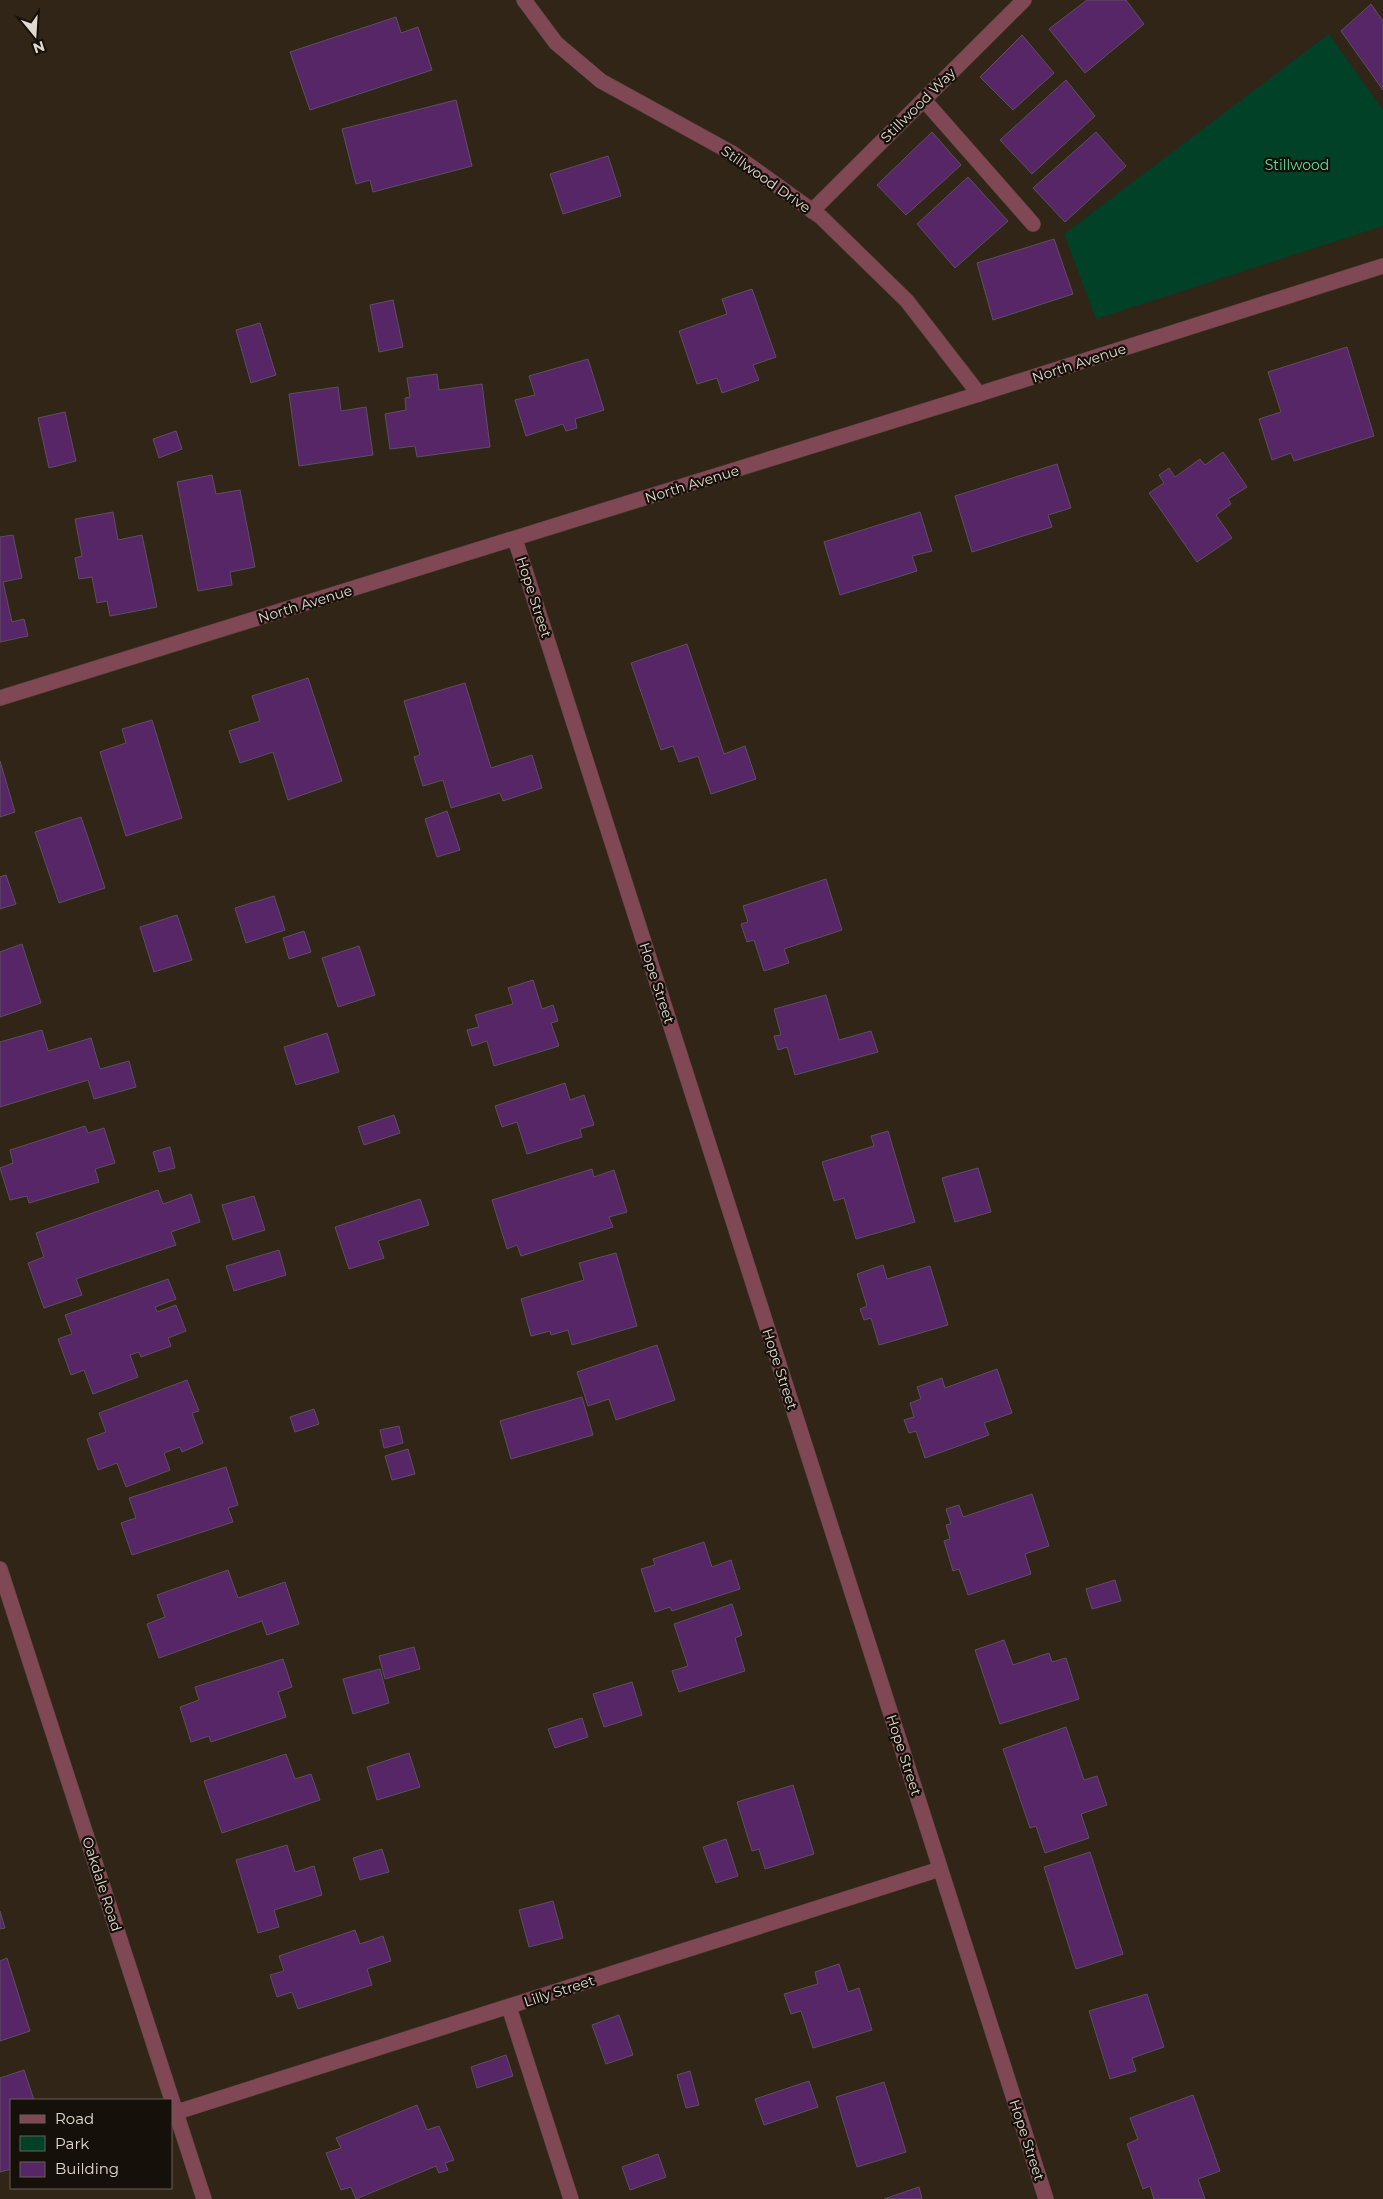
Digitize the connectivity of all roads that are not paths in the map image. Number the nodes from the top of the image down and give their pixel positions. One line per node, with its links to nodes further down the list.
1 (524, 0): 4 (street, Stillwood Drive)
2 (1024, 0): 3 (street, Stillwood Way)
3 (924, 100): 4 (street, Stillwood Way); 5 (street)
4 (812, 211): 7 (street, Stillwood Drive)
5 (1033, 224)
6 (1383, 266): 7 (street, North Avenue)
7 (979, 394): 8 (street, North Avenue)
8 (515, 539): 9 (street, North Avenue); 11 (street, Hope Street)
9 (0, 698)
10 (0, 1569): 13 (street, Oakdale Road)
11 (940, 1869): 12 (street, Lilly Street); 16 (street, Hope Street)
12 (509, 2007): 13 (street, Lilly Street); 15 (street)
13 (177, 2112): 14 (street, Oakdale Road)
14 (204, 2199)
15 (571, 2199)
16 (1046, 2199)

